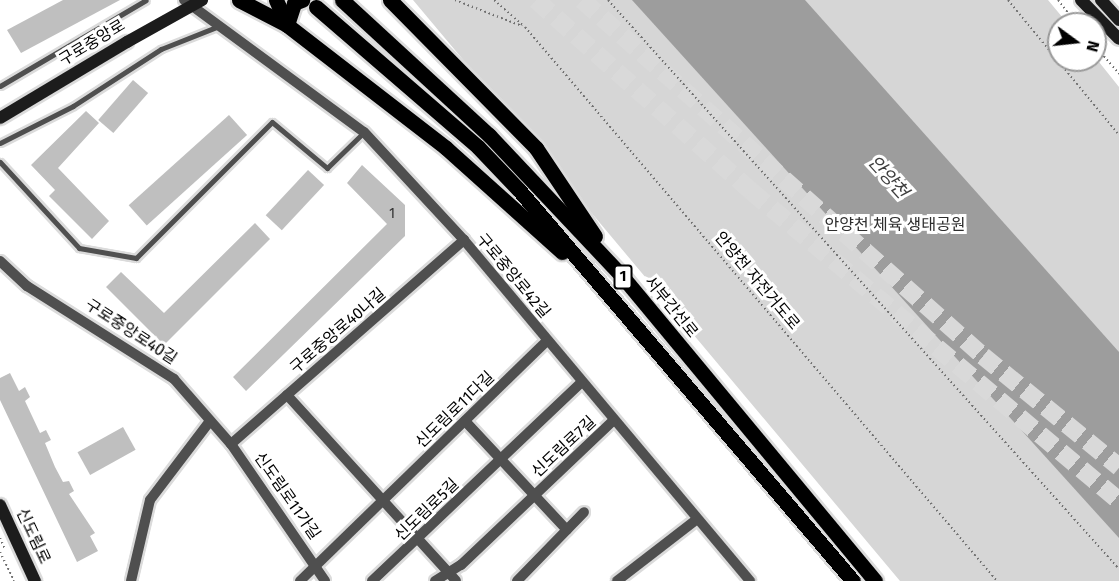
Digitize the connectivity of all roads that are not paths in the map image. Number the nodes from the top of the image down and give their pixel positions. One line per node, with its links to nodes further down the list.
1 (146, 0): 14 (lane)
2 (239, 0): 12 (main road)
3 (276, 0): 12 (main road)
4 (342, 0): 21 (main road, 서부간선로 / 1)
5 (390, 0): 21 (main road)
6 (1082, 0): 13 (main road)
7 (1101, 0): 10 (main road)
8 (195, 1): 11 (street, 구로중앙로42길); 15 (main road, 구로중앙로, bridge)
9 (309, 3): 12 (main road); 22 (main road, 1)
10 (1119, 20)
11 (220, 25): 16 (street, 구로중앙로42길); 17 (lane)
12 (287, 25): 22 (main road)
13 (1119, 39)
14 (0, 86)
15 (0, 117)
16 (364, 132): 18 (lane); 19 (street, 구로중앙로42길)
17 (0, 143)
18 (0, 162)
19 (464, 240): 23 (street, 구로중앙로42길); 25 (street, 구로중앙로40나길)
20 (0, 261): 26 (street, 구로중앙로40길)
21 (622, 276): 51 (main road, 서부간선로 / 1)
22 (609, 294): 50 (main road, 1)
23 (547, 341): 24 (street, 구로중앙로42길); 27 (street, 신도림로11다길)
24 (582, 382): 28 (street, 구로중앙로42길); 30 (street, 신도림로5길)
25 (287, 395): 29 (street, 구로중앙로40나길); 32 (street)
26 (210, 420): 29 (street, 구로중앙로40길); 41 (street)
27 (465, 421): 30 (street); 32 (street, 신도림로11다길)
28 (613, 421): 31 (street, 신도림로7길); 35 (street, 구로중앙로42길)
29 (231, 444): 38 (street, 신도림로11가길)
30 (501, 460): 31 (street); 37 (street, 신도림로5길)
31 (534, 495): 36 (street, 신도림로7길); 39 (street, 신도림로7길)
32 (384, 501): 37 (street); 38 (street, 신도림로11다길)
33 (0, 505): 40 (main road, 신도림로)
34 (584, 512): 36 (street)
35 (696, 520): 48 (street); 49 (street, 구로중앙로42길)
36 (567, 530): 47 (street)
37 (418, 539): 39 (street); 44 (street, 신도림로5길)
38 (317, 567): 42 (street); 43 (street, 신도림로11가길)
39 (446, 569): 45 (street, 신도림로7길); 46 (street)
40 (35, 581)
41 (131, 581)
42 (300, 581)
43 (325, 581)
44 (372, 581)
45 (435, 581)
46 (456, 581)
47 (517, 581)
48 (618, 581)
49 (750, 581)
50 (853, 581)
51 (875, 581)

